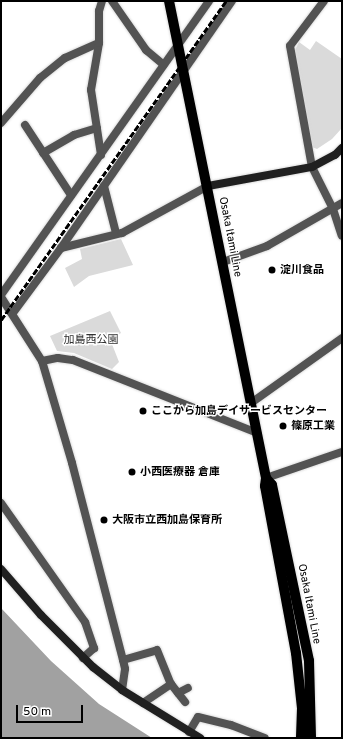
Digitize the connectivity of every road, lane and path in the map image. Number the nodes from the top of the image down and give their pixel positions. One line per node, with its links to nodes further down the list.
1 (102, 1): 7 (street)
2 (112, 1): 9 (street)
3 (169, 1): 8 (main road, Osaka Itami Line)
4 (209, 1): 8 (street)
5 (232, 1): 10 (street)
6 (324, 1): 17 (street)
7 (99, 43): 11 (street); 13 (street)
8 (178, 44): 9 (street); 10 (main road, Osaka Itami Line)
9 (164, 65): 16 (street)
10 (183, 70): 18 (street); 19 (main road, Osaka Itami Line)
11 (1, 123)
12 (25, 125): 15 (street)
13 (97, 128): 15 (street); 16 (street)
14 (342, 148): 17 (street)
15 (43, 153): 20 (street)
16 (101, 155): 20 (street)
17 (312, 166): 19 (street); 22 (street)
18 (104, 186): 23 (street); 25 (street)
19 (208, 186): 23 (street); 26 (main road, Osaka Itami Line)
20 (71, 195): 27 (street)
21 (342, 203): 22 (street)
22 (333, 209): 24 (street); 26 (street)
23 (116, 233): 25 (street)
24 (342, 236)
25 (61, 248): 28 (street)
26 (223, 262): 31 (main road, Osaka Itami Line)
27 (1, 296): 28 (street)
28 (13, 313): 30 (street)
29 (342, 338): 31 (street)
30 (42, 361): 32 (street); 38 (street)
31 (251, 403): 32 (main road, Osaka Itami Line)
32 (257, 433): 34 (main road, Osaka Itami Line)
33 (342, 452): 34 (street)
34 (266, 478): 48 (main road, Osaka Itami Line); 49 (main road, Osaka Itami Line)
35 (1, 503): 37 (street)
36 (1, 569): 37 (street)
37 (83, 658): 41 (street)
38 (123, 660): 39 (street); 41 (street)
39 (171, 684): 42 (street); 44 (street)
40 (188, 688): 42 (street)
41 (122, 690): 44 (street)
42 (178, 693): 43 (street)
43 (185, 702)
44 (143, 703): 45 (street)
45 (189, 732): 46 (street); 47 (street)
46 (200, 738)
47 (265, 738)
48 (301, 738)
49 (311, 738)

